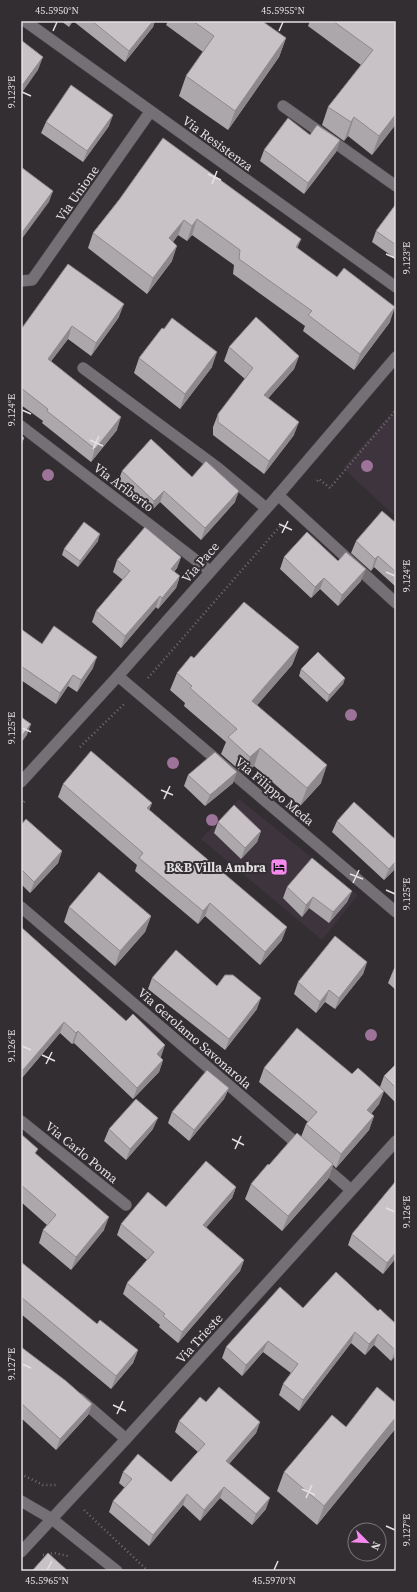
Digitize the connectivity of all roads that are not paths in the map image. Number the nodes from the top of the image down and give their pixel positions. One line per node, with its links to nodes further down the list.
1 (25, 21): 3 (street, Via Resistenza)
2 (283, 106): 4 (street)
3 (150, 112): 5 (street, Via Unione); 6 (street, Via Resistenza)
4 (396, 186)
5 (21, 281)
6 (396, 288)
7 (396, 357): 10 (street, Via Pace)
8 (83, 368): 11 (street)
9 (21, 426): 12 (street, Via Ariberto)
10 (278, 495): 11 (street, Via Pace); 13 (street)
11 (266, 508): 12 (street, Via Pace)
12 (210, 571): 14 (street, Via Pace)
13 (396, 604)
14 (118, 676): 15 (street, Via Pace); 17 (street, Via Filippo Meda)
15 (21, 782)
16 (21, 906): 20 (street, Via Gerolamo Savonarola)
17 (396, 912)
18 (21, 1121): 21 (street, Via Carlo Poma)
19 (396, 1141): 20 (street, Via Trieste)
20 (351, 1190): 23 (street, Via Trieste)
21 (126, 1205)
22 (72, 1392): 23 (street)
23 (126, 1439): 25 (street, Via Trieste)
24 (21, 1501): 25 (street)
25 (52, 1518): 26 (street, Via Trieste); 27 (street)
26 (21, 1552)
27 (117, 1571)

